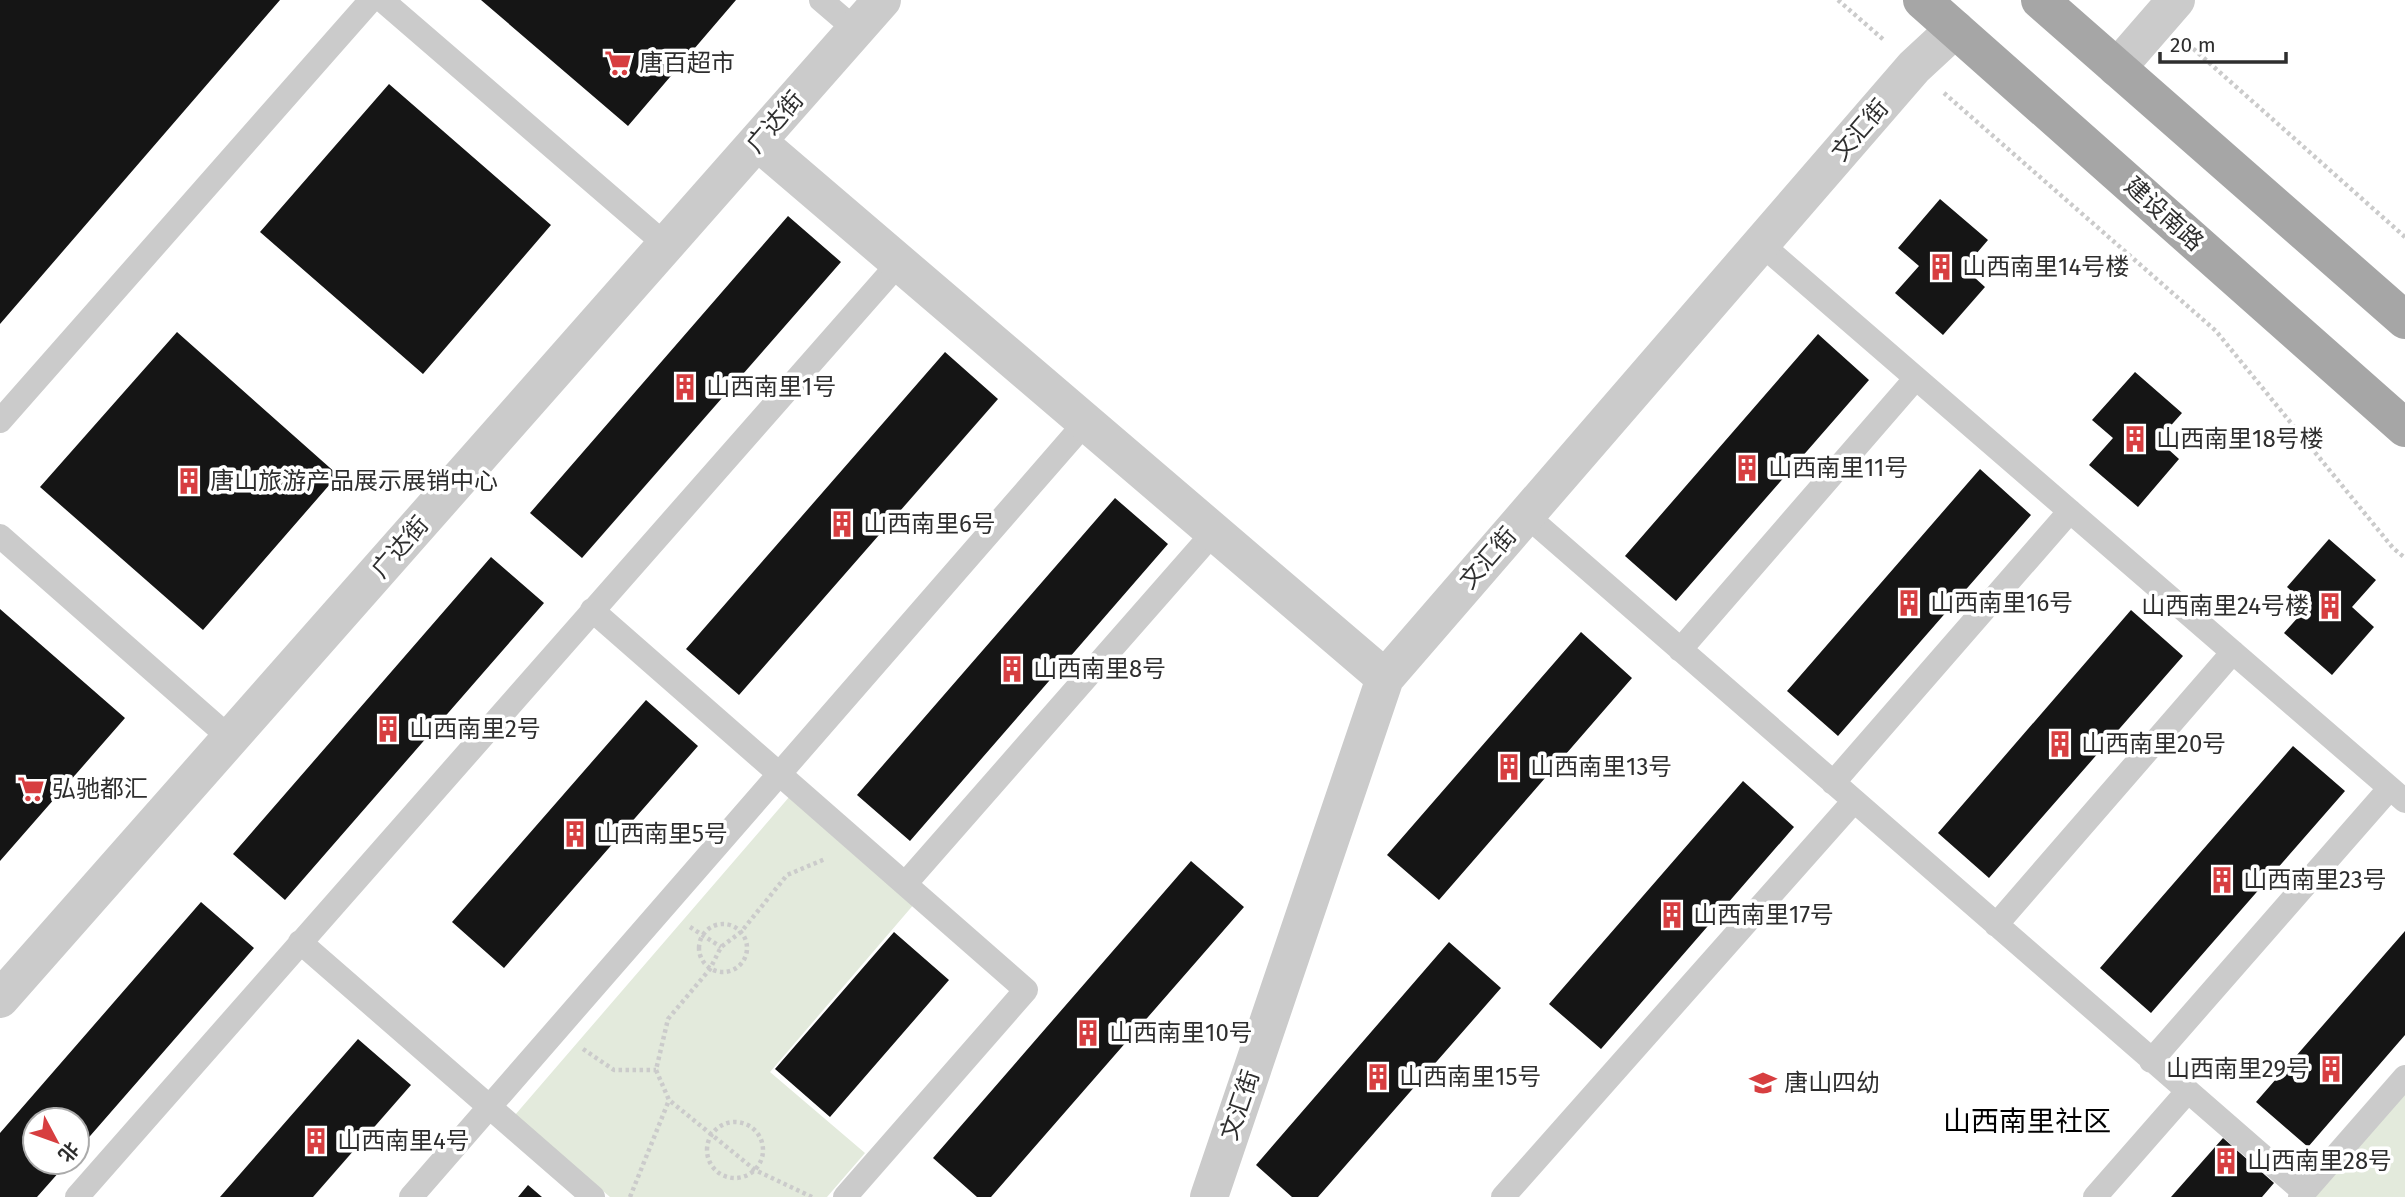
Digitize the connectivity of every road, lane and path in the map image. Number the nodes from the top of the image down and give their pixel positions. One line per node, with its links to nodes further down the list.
1 (371, 0): 20 (lane)
2 (382, 0): 16 (lane)
3 (821, 0): 10 (lane)
4 (883, 0): 10 (street, 广达街)
5 (1838, 0): 11 (path)
6 (1922, 0): 9 (main road, 建设南路)
7 (2040, 0): 12 (main road)
8 (2168, 10): 12 (street); 14 (path)
9 (1955, 29): 11 (street, 文汇街); 22 (main road, 建设南路)
10 (856, 30): 13 (street, 广达街)
11 (1914, 67): 15 (street, 文汇街); 27 (path)
12 (2117, 68): 18 (main road)
13 (758, 142): 16 (street, 广达街); 17 (street)
14 (2405, 237)
15 (1761, 244): 19 (lane); 24 (street, 文汇街)
16 (666, 245): 32 (street, 广达街)
17 (899, 263): 21 (street); 28 (lane)
18 (2405, 320)
19 (1916, 377): 23 (lane); 29 (lane)
20 (0, 421)
21 (1086, 423): 25 (street); 33 (lane)
22 (2405, 428)
23 (2070, 511): 30 (lane); 34 (lane)
24 (1526, 515): 29 (lane); 31 (street, 文汇街)
25 (1214, 532): 31 (street); 38 (lane)
26 (0, 536): 32 (lane)
27 (2405, 558)
28 (592, 610): 33 (lane); 41 (lane)
29 (1680, 650): 34 (lane)
30 (2233, 652): 35 (lane); 39 (lane)
31 (1385, 678): 60 (street, 文汇街)
32 (231, 738): 43 (street, 广达街)
33 (779, 774): 37 (lane); 44 (lane)
34 (1833, 783): 36 (lane)
35 (2398, 794): 45 (lane)
36 (1854, 802): 39 (lane); 61 (lane)
37 (872, 855): 38 (lane); 40 (path)
38 (905, 884): 59 (lane)
39 (1996, 925): 45 (lane)
40 (741, 932): 42 (path); 42 (path); 42 (path)
41 (300, 942): 50 (lane); 54 (lane)
42 (710, 969): 46 (path)
43 (0, 999)
44 (558, 1027): 46 (path); 50 (lane)
45 (2151, 1061): 48 (lane)
46 (656, 1070): 49 (path)
47 (2405, 1077): 53 (lane)
48 (2188, 1092): 53 (lane); 62 (lane)
49 (669, 1100): 51 (path); 57 (path)
50 (489, 1107): 55 (lane); 56 (lane)
51 (712, 1134): 52 (path); 52 (path); 52 (path)
52 (755, 1170): 58 (path)
53 (2302, 1195)
54 (77, 1197)
55 (411, 1197)
56 (593, 1197)
57 (629, 1197)
58 (812, 1197)
59 (845, 1197)
60 (1209, 1197)
61 (1503, 1197)
62 (2095, 1197)

